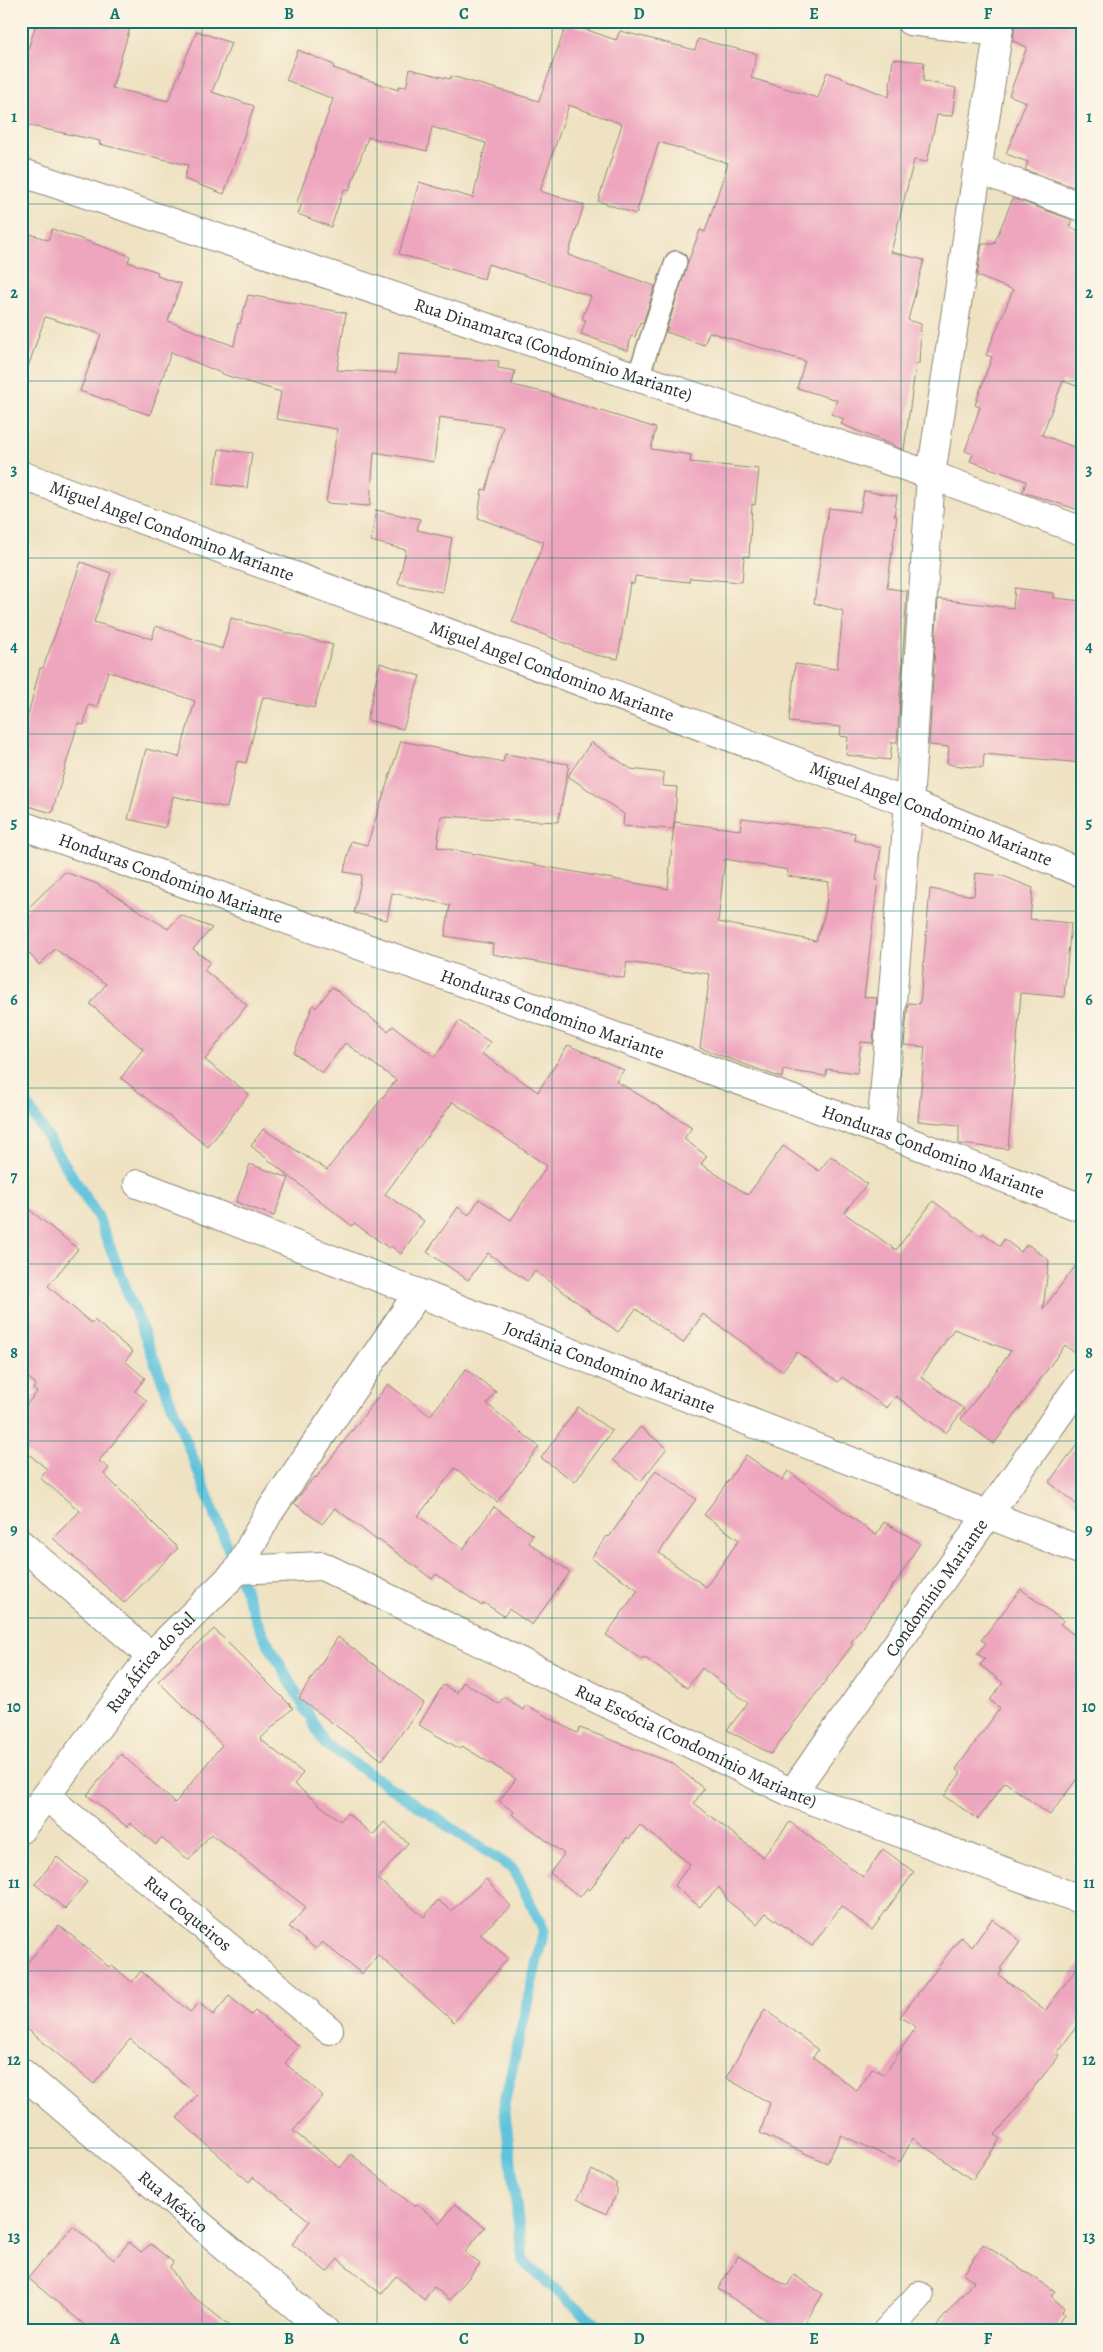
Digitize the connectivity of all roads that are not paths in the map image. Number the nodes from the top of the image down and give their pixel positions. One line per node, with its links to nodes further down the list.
1 (910, 21): 2 (street)
2 (999, 27): 3 (street)
3 (977, 169): 5 (street); 9 (street)
4 (23, 173): 7 (street, Rua Dinamarca (Condomínio Mariante))
5 (1082, 206)
6 (676, 262): 7 (lane)
7 (638, 377): 9 (street, Rua Dinamarca (Condomínio Mariante))
8 (21, 475): 11 (street, Miguel Angel Condomino Mariante)
9 (931, 475): 10 (street, Rua Dinamarca (Condomínio Mariante)); 11 (street)
10 (1082, 531)
11 (909, 803): 13 (street, Miguel Angel Condomino Mariante); 14 (street)
12 (21, 826): 14 (street, Honduras Condomino Mariante)
13 (1082, 873)
14 (881, 1131): 16 (street, Honduras Condomino Mariante)
15 (138, 1184): 17 (street, Jordânia Condomino Mariante)
16 (1082, 1208)
17 (418, 1293): 19 (street, Jordânia Condomino Mariante); 22 (street, Rua África do Sul)
18 (1082, 1382): 19 (street, Condomínio Mariante)
19 (988, 1516): 21 (street, Jordânia Condomino Mariante); 24 (street, Condomínio Mariante)
20 (21, 1544): 23 (street)
21 (1082, 1551)
22 (238, 1570): 23 (street, Rua África do Sul); 24 (street, Rua Escócia (Condomínio Mariante))
23 (151, 1656): 25 (street, Rua África do Sul)
24 (792, 1793): 27 (street, Rua Escócia (Condomínio Mariante))
25 (46, 1796): 26 (street, Rua África do Sul); 28 (street, Rua Coqueiros)
26 (21, 1829)
27 (1082, 1900)
28 (329, 2030)
29 (21, 2072): 31 (street, Rua México)
30 (919, 2296): 32 (street)
31 (326, 2331)
32 (887, 2331)

